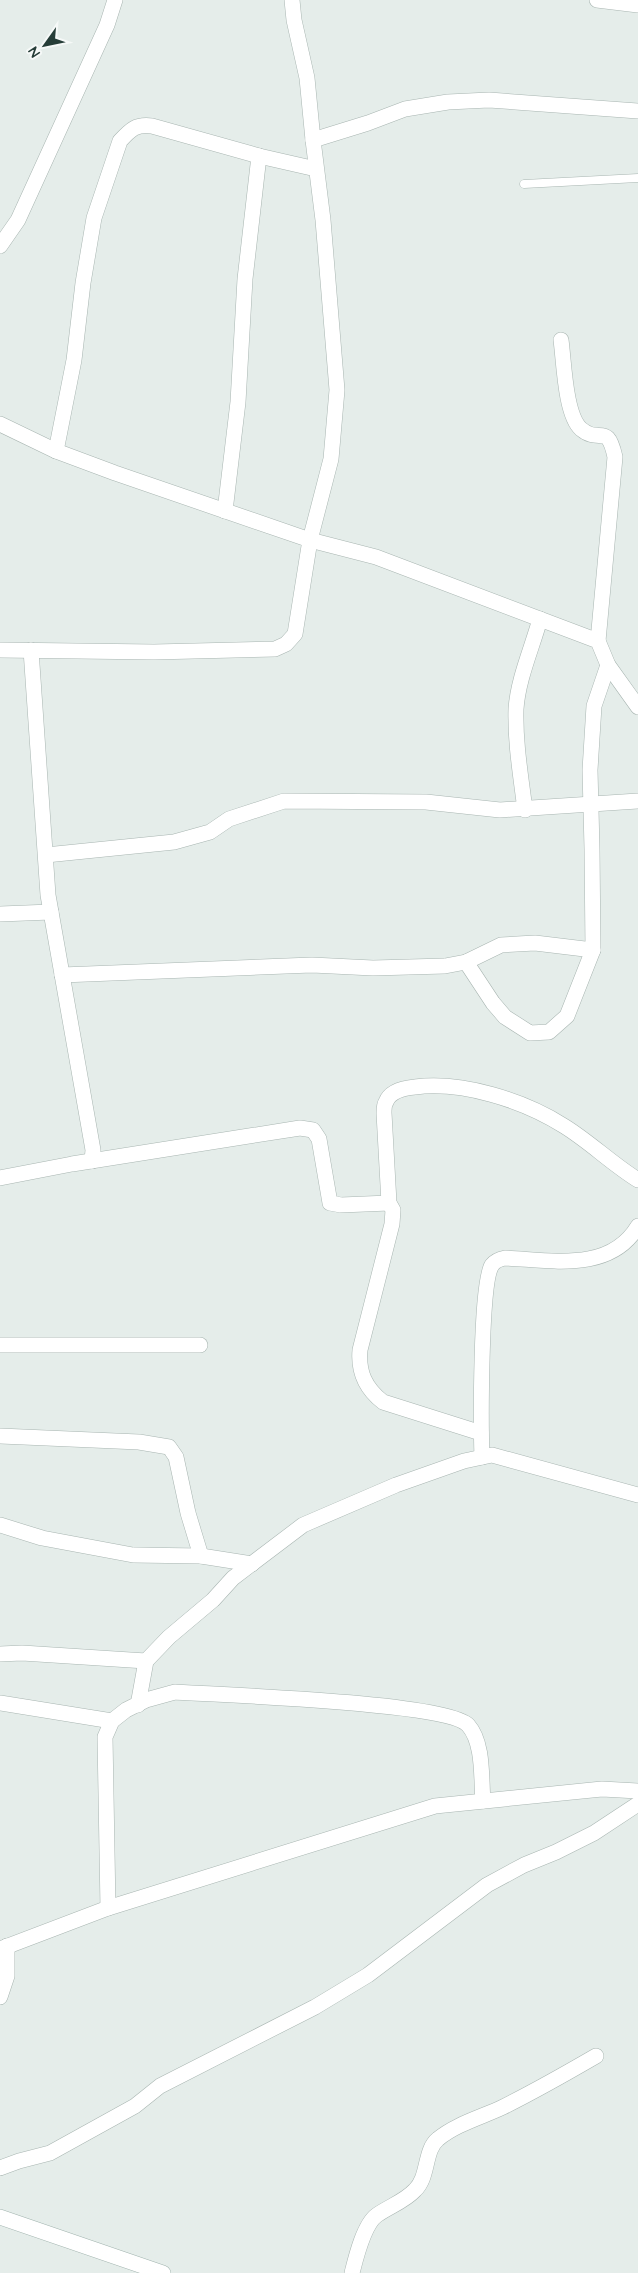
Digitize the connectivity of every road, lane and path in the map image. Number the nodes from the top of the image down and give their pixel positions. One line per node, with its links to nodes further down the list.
1 (115, 0): 11 (street)
2 (292, 0): 6 (street)
3 (597, 0): 4 (street)
4 (638, 5)
5 (638, 111): 6 (street)
6 (313, 140): 8 (street)
7 (259, 156): 8 (street); 14 (street); 15 (street)
8 (316, 169): 16 (street)
9 (638, 178): 10 (lane)
10 (524, 184)
11 (0, 246)
12 (561, 340): 18 (street)
13 (0, 424): 14 (street)
14 (56, 451): 15 (street)
15 (225, 511): 16 (street)
16 (310, 540): 17 (street); 20 (street)
17 (540, 619): 18 (street); 25 (street)
18 (598, 641): 21 (street)
19 (0, 650): 20 (street)
20 (31, 650): 26 (street)
21 (608, 665): 22 (street); 24 (street)
22 (638, 707)
23 (638, 802): 24 (street)
24 (591, 805): 25 (street); 29 (street)
25 (525, 810): 26 (street)
26 (46, 855): 27 (street)
27 (51, 912): 28 (street); 31 (street)
28 (0, 914)
29 (592, 950): 30 (street); 30 (street)
30 (466, 962): 31 (street)
31 (62, 975): 32 (street)
32 (92, 1161): 33 (street); 35 (street)
33 (0, 1178)
34 (638, 1180): 35 (street)
35 (389, 1203): 39 (street)
36 (638, 1226): 39 (street)
37 (0, 1345): 38 (street)
38 (200, 1345)
39 (481, 1433): 41 (street)
40 (0, 1436): 44 (street)
41 (482, 1457): 42 (street); 45 (street)
42 (638, 1495)
43 (0, 1525): 44 (street)
44 (201, 1556): 45 (street)
45 (252, 1564): 47 (street)
46 (0, 1654): 47 (street)
47 (146, 1662): 49 (street)
48 (0, 1703): 50 (street)
49 (138, 1705): 50 (street); 52 (street)
50 (112, 1721): 54 (street)
51 (638, 1790): 52 (street)
52 (483, 1801): 54 (street)
53 (638, 1804): 58 (street)
54 (108, 1908): 55 (street)
55 (3, 1948): 56 (street)
56 (0, 1997)
57 (596, 2056): 61 (street)
58 (0, 2168)
59 (0, 2217): 60 (street)
60 (162, 2273)
61 (352, 2273)

